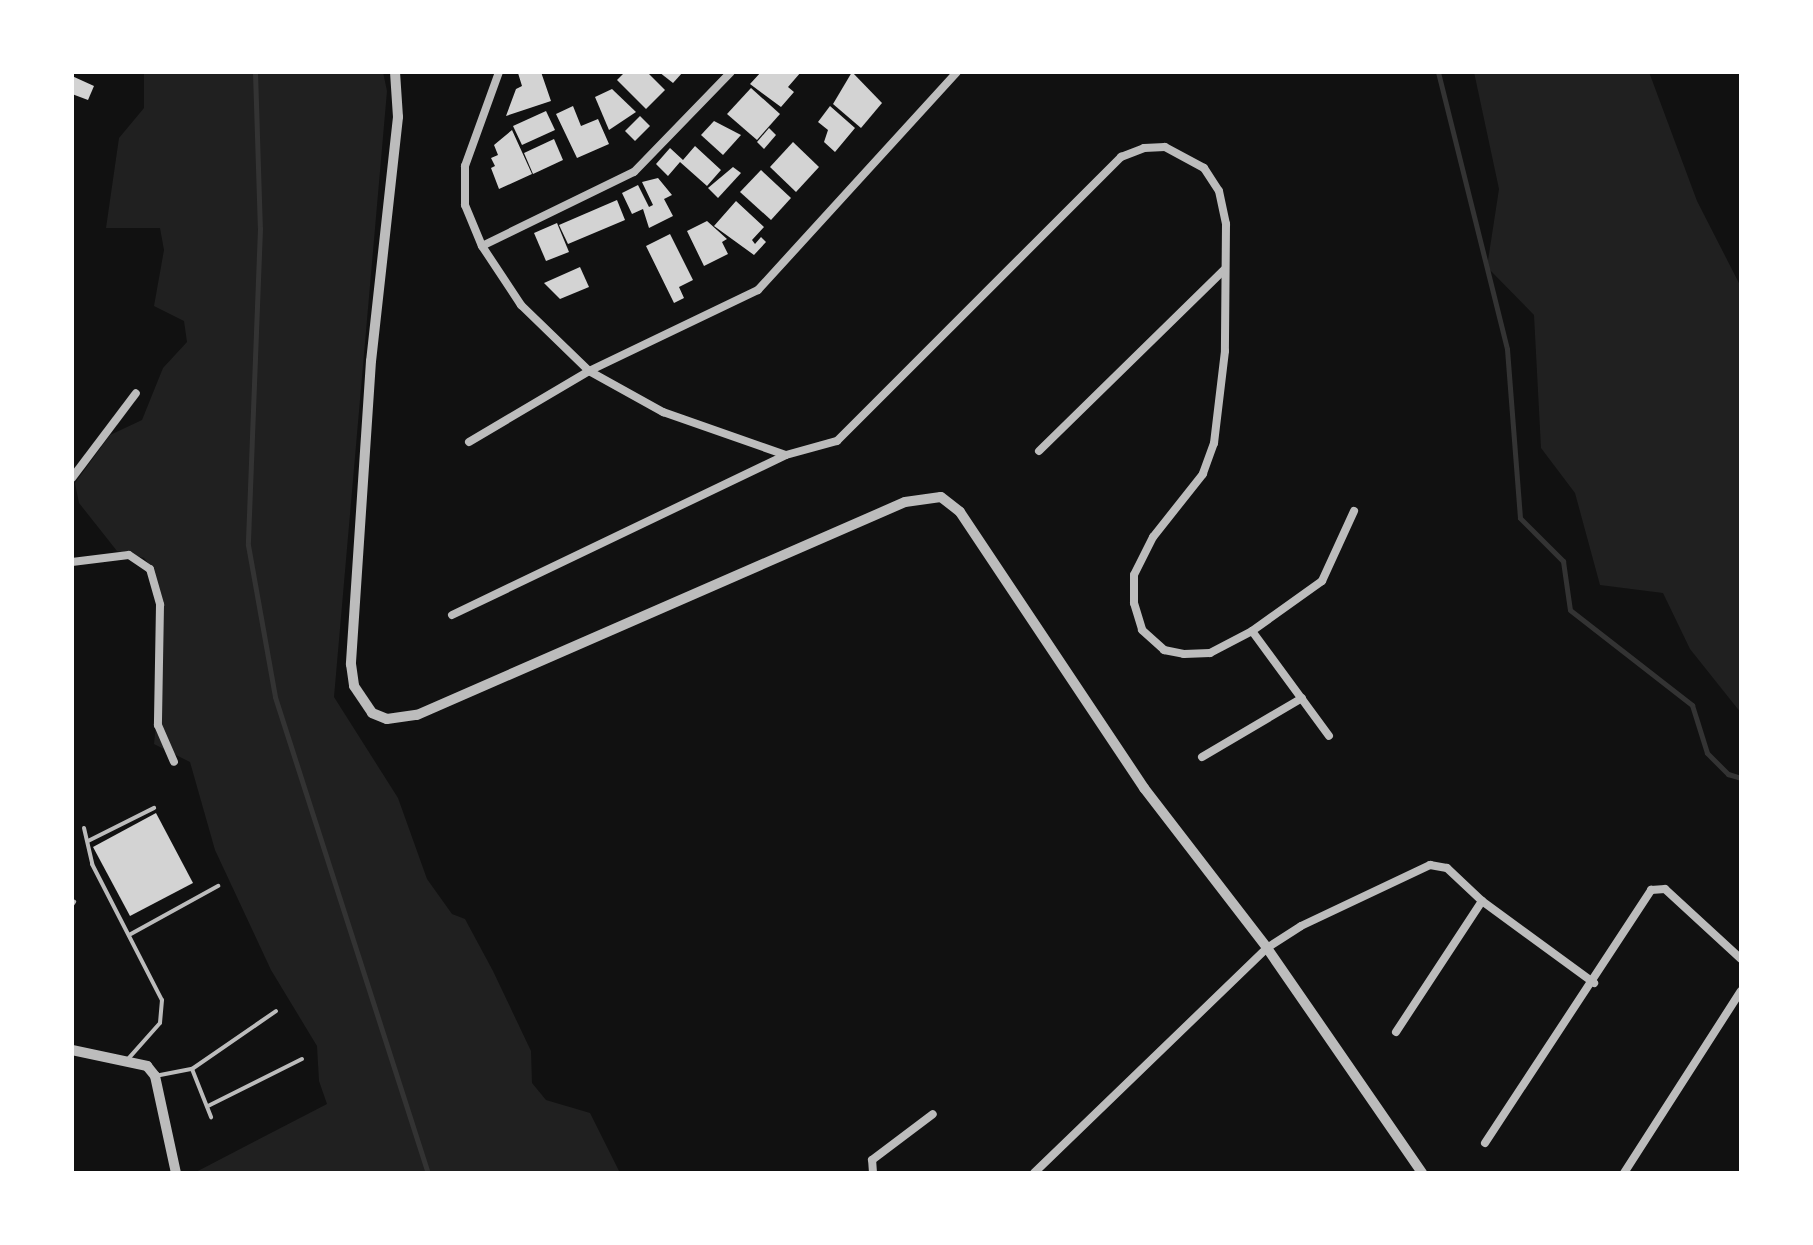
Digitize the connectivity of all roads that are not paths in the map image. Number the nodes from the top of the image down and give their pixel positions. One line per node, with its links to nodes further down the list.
1 (395, 72): 27 (street)
2 (499, 72): 5 (street)
3 (731, 72): 5 (street)
4 (957, 72): 7 (street)
5 (482, 246): 7 (street)
6 (1224, 270): 10 (street); 11 (street); 16 (street)
7 (589, 371): 9 (street); 11 (street)
8 (136, 393): 12 (street)
9 (469, 442)
10 (1039, 451)
11 (786, 455): 15 (street)
12 (72, 478)
13 (1354, 511): 16 (street)
14 (72, 562): 20 (street)
15 (452, 615)
16 (1252, 631): 17 (street)
17 (1302, 698): 18 (street); 19 (street)
18 (1329, 736)
19 (1202, 757)
20 (174, 762)
21 (154, 808): 23 (lane)
22 (84, 828): 23 (lane)
23 (87, 841): 26 (lane)
24 (218, 886): 26 (lane)
25 (1482, 901): 27 (street); 29 (street); 32 (street)
26 (129, 936): 34 (lane)
27 (1267, 948): 44 (street); 45 (street)
28 (1741, 959): 29 (street)
29 (1594, 983): 41 (street)
30 (1741, 991): 46 (street)
31 (276, 1011): 36 (lane)
32 (1396, 1032)
33 (72, 1050): 34 (street)
34 (128, 1059): 37 (street)
35 (302, 1059): 38 (lane)
36 (192, 1069): 37 (lane); 38 (lane)
37 (155, 1076): 42 (street)
38 (208, 1106): 40 (lane)
39 (933, 1114): 43 (street)
40 (211, 1117)
41 (1485, 1143)
42 (176, 1173)
43 (873, 1173)
44 (1034, 1173)
45 (1422, 1173)
46 (1624, 1173)

